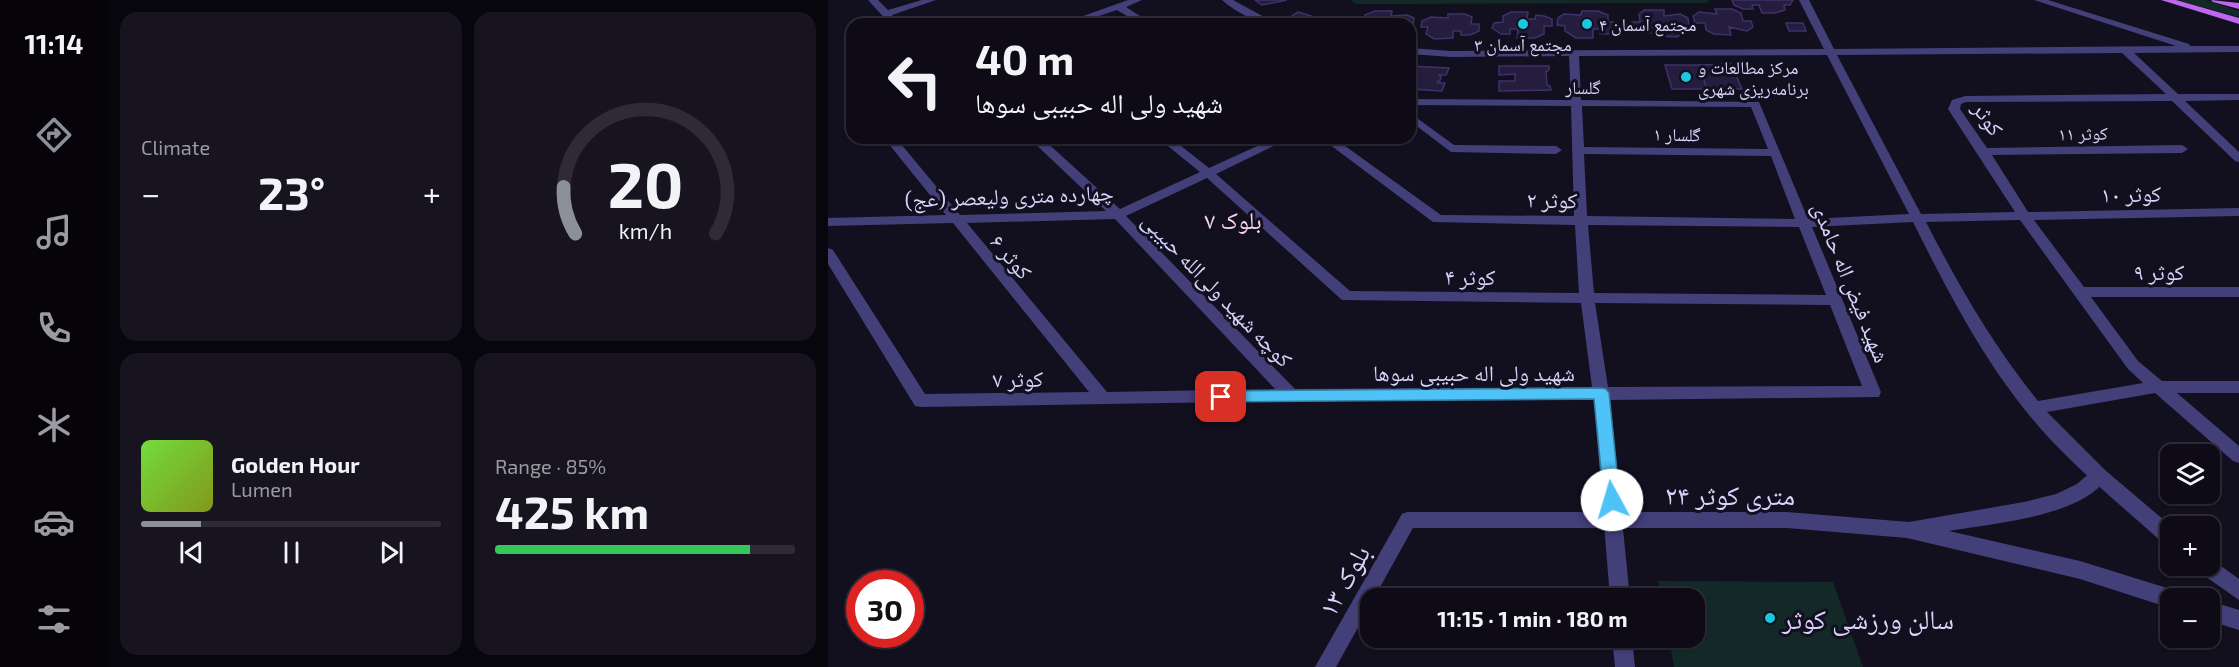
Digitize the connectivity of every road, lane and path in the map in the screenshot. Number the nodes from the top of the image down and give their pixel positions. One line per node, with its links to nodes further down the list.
1 (873, 0): 11 (street)
2 (931, 0): 11 (street)
3 (1137, 0): 9 (street)
4 (1227, 0): 15 (street)
5 (1804, 0): 21 (street)
6 (2039, 0): 18 (street)
7 (2166, 0): 16 (main road)
8 (2216, 0): 10 (main road)
9 (1118, 6): 13 (street); 14 (street)
10 (2239, 6)
11 (886, 14): 12 (street)
12 (890, 18)
13 (1083, 18)
14 (1137, 18)
15 (1258, 18)
16 (2239, 21)
17 (2125, 50): 18 (street); 21 (street); 23 (street)
18 (2198, 50): 19 (street)
19 (2239, 50)
20 (1416, 51): 22 (street)
21 (1830, 52): 22 (street); 44 (street)
22 (1574, 53): 26 (street)
23 (2175, 97): 24 (street, کوثر); 37 (street, کوثر); 39 (street)
24 (2239, 97)
25 (1416, 102): 26 (street, گلسار)
26 (1575, 104): 27 (street, گلسار); 36 (street)
27 (1755, 104): 38 (street, شهید فیض اله حامدی)
28 (1416, 121): 35 (street)
29 (895, 144): 45 (street, کوثر ۶)
30 (1041, 144): 42 (street, کوچه شهید ولی‌الله حبیبی)
31 (1172, 144): 40 (street, کوثر ۴)
32 (1271, 144): 40 (street, چهارده متری ولیعصر (عج))
33 (1335, 144): 46 (street, کوثر ۲)
34 (2182, 149): 37 (street, کوثر ۱۱)
35 (1557, 150)
36 (1579, 150): 38 (street, گلسار ۱); 46 (street)
37 (1984, 152): 43 (street, کوثر)
38 (1775, 153): 48 (street, شهید فیض اله حامدی)
39 (2239, 158)
40 (1208, 173): 42 (street, چهارده متری ولیعصر (عج)); 52 (street, کوثر ۴)
41 (2239, 212): 43 (street, کوثر ۱۰)
42 (1118, 215): 45 (street, چهارده متری ولیعصر (عج)); 57 (street, کوچه شهید ولی‌الله حبیبی)
43 (2024, 216): 44 (street, کوثر ۱۰); 50 (street, کوثر)
44 (1918, 218): 48 (street, کوثر ۲); 59 (street)
45 (954, 219): 47 (street, چهارده متری ولیعصر (عج)); 58 (street, کوثر ۶)
46 (1581, 221): 48 (street, کوثر ۲); 52 (street)
47 (828, 222)
48 (1804, 223): 53 (street, شهید فیض اله حامدی)
49 (828, 253): 58 (street, کوثر ۷)
50 (2080, 292): 51 (street, کوثر ۹); 54 (street, کوثر)
51 (2239, 292)
52 (1587, 298): 53 (street, کوثر ۴); 56 (street)
53 (1835, 300): 56 (street, شهید فیض اله حامدی)
54 (2156, 387): 55 (street); 59 (street); 60 (street, کوثر)
55 (2239, 387)
56 (1601, 393): 57 (street, شهید ولی اله حبیبی سوها); 63 (street, شهید ولی اله حبیبی سوها)
57 (1291, 395): 58 (street, کوثر ۷)
58 (1104, 399)
59 (2034, 408): 61 (street)
60 (2239, 456)
61 (2098, 475): 64 (street); 65 (street, ۲۴ متری کوثر)
62 (1408, 520): 63 (street, ۲۴ متری کوثر); 73 (street, بلوک ۱۳)
63 (1614, 521): 65 (street, ۲۴ متری کوثر); 67 (street, شهید ولی اله حبیبی سوها)
64 (2160, 528)
65 (1907, 530): 69 (street, ۲۴ متری کوثر)
66 (2219, 576): 68 (street)
67 (1619, 588)
68 (2239, 591)
69 (2160, 595)
70 (2220, 614): 71 (street)
71 (2239, 620)
72 (1623, 648): 74 (street)
73 (1325, 667)
74 (1625, 667)

